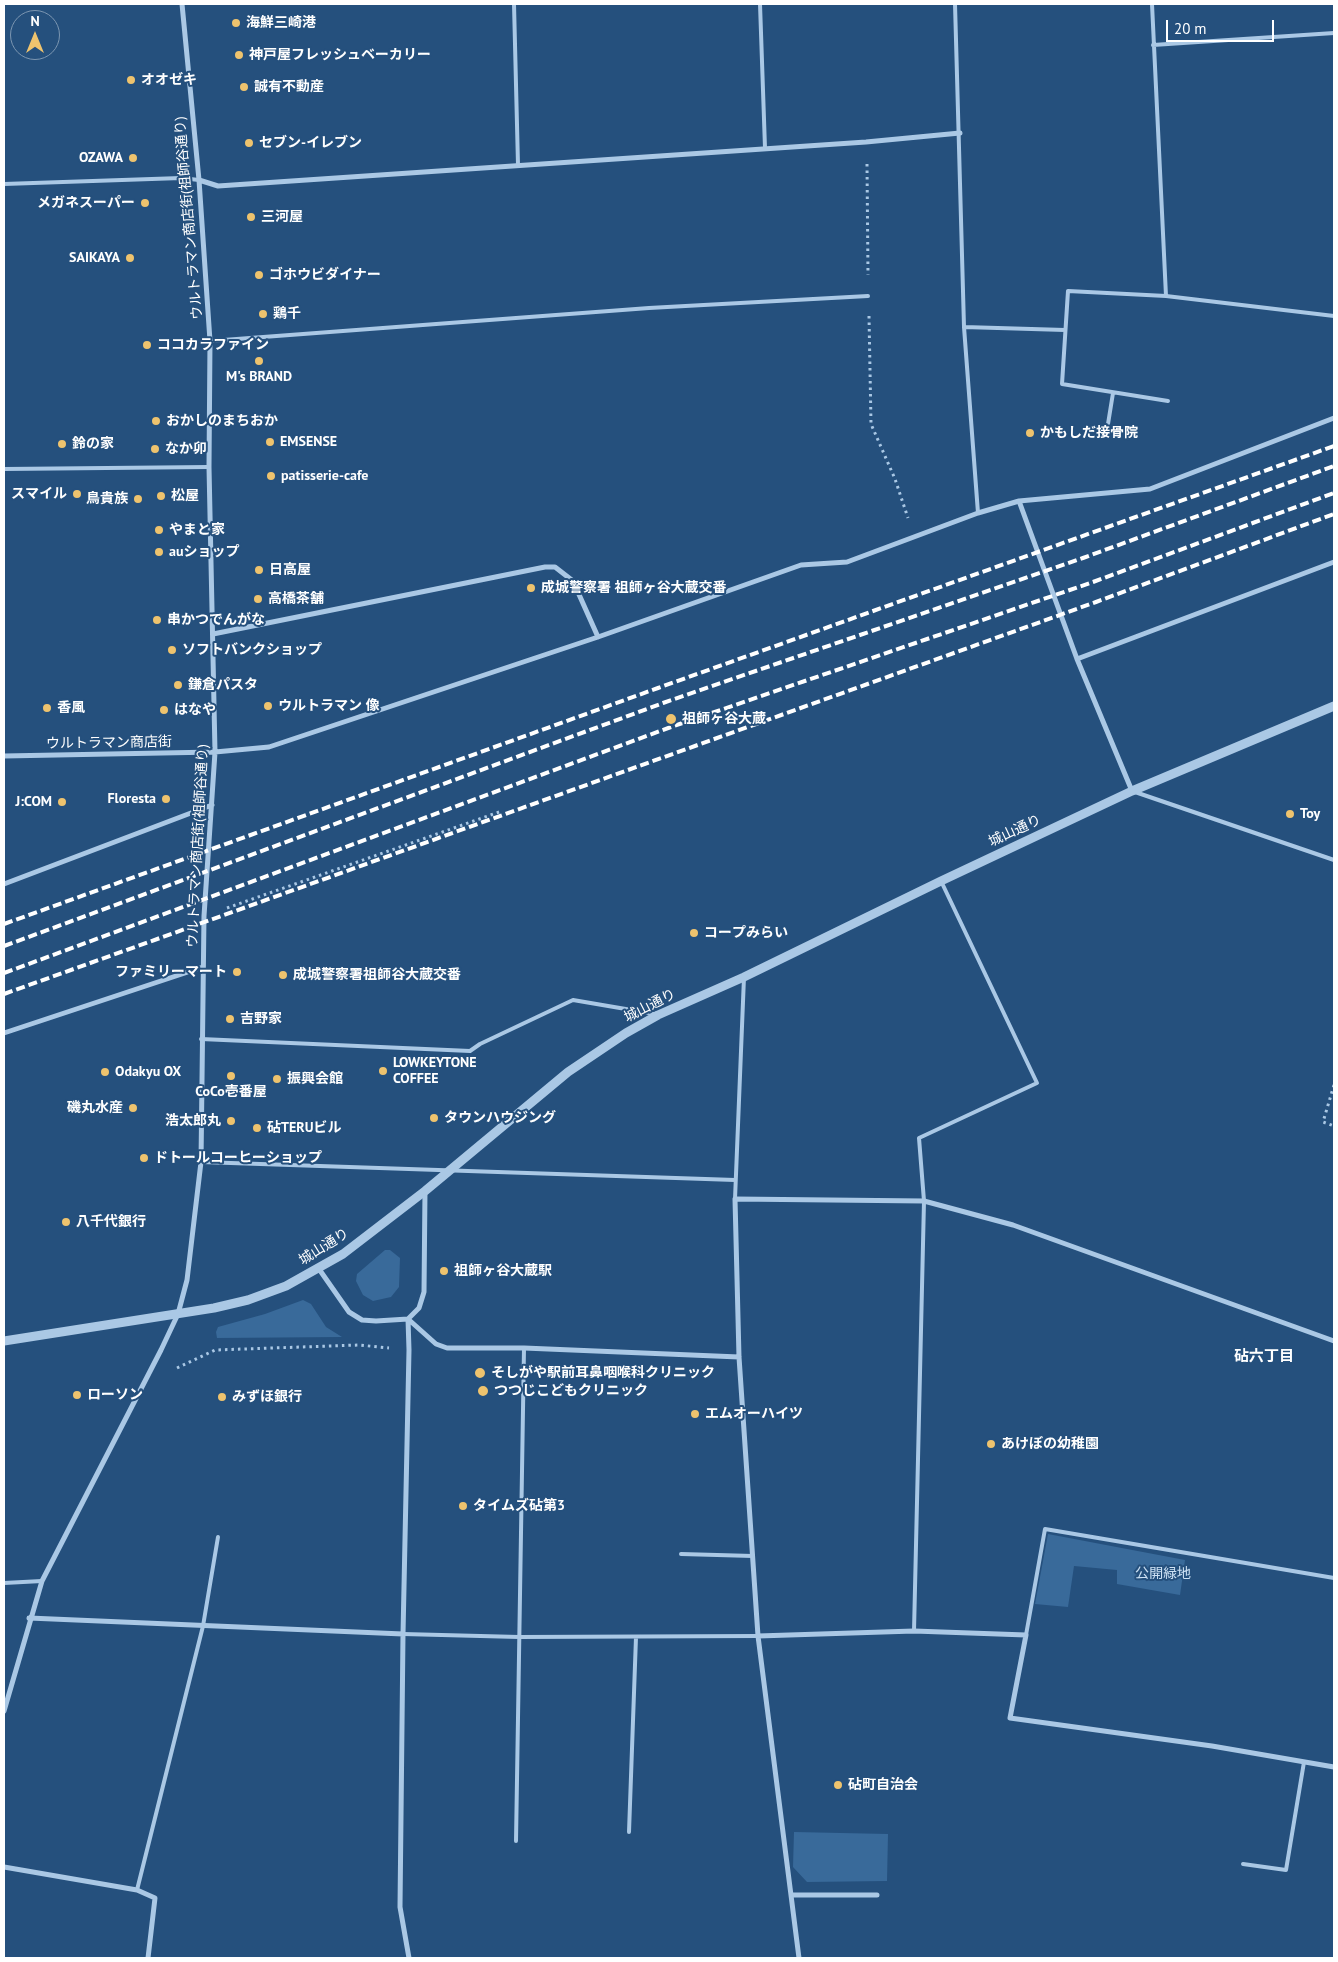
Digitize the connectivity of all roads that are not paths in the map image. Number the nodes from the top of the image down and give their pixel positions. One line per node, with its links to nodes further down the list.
1 (182, 4): 11 (street, ウルトラマン商店街(祖師谷通り))
2 (514, 4): 10 (lane)
3 (760, 4): 9 (lane)
4 (955, 4): 8 (lane)
5 (1152, 4): 7 (lane)
6 (1334, 32): 7 (lane)
7 (1153, 45): 14 (lane)
8 (960, 133): 9 (street); 16 (lane)
9 (765, 148): 10 (street)
10 (518, 166): 11 (street)
11 (199, 180): 12 (lane); 18 (street, ウルトラマン商店街(祖師谷通り))
12 (4, 184)
13 (868, 296): 18 (lane)
14 (1166, 296): 15 (lane); 17 (lane)
15 (1334, 316)
16 (964, 327): 17 (lane); 26 (lane)
17 (1066, 330): 19 (lane)
18 (210, 340): 23 (street, ウルトラマン商店街(祖師谷通り))
19 (1113, 393): 20 (lane); 22 (lane)
20 (1168, 401)
21 (1334, 418): 25 (street, ウルトラマン商店街)
22 (1108, 424)
23 (209, 467): 24 (lane); 28 (street, ウルトラマン商店街(祖師谷通り))
24 (4, 469)
25 (1019, 501): 26 (street, ウルトラマン商店街); 30 (street)
26 (978, 512): 29 (street, ウルトラマン商店街)
27 (1334, 562): 30 (street)
28 (213, 634): 29 (street); 32 (street, ウルトラマン商店街(祖師谷通り))
29 (598, 637): 32 (street, ウルトラマン商店街)
30 (1077, 659): 34 (street)
31 (1334, 706): 34 (street, 城山通り)
32 (215, 752): 33 (street, ウルトラマン商店街); 35 (street, ウルトラマン商店街(祖師谷通り))
33 (4, 756)
34 (1132, 791): 36 (lane); 37 (street, 城山通り)
35 (212, 806): 38 (street); 39 (street, ウルトラマン商店街(祖師谷通り))
36 (1334, 860)
37 (941, 881): 40 (street, 城山通り); 49 (lane)
38 (4, 884)
39 (203, 967): 42 (street); 43 (street, ウルトラマン商店街(祖師谷通り))
40 (744, 978): 41 (street, 城山通り); 46 (lane)
41 (658, 1015): 43 (lane); 45 (street, 城山通り)
42 (4, 1033)
43 (201, 1039): 44 (street, ウルトラマン商店街(祖師谷通り))
44 (200, 1162): 45 (lane); 51 (street, ウルトラマン商店街(祖師谷通り))
45 (446, 1172): 46 (lane); 47 (street, 城山通り)
46 (735, 1180): 48 (lane)
47 (424, 1191): 50 (street, 城山通り); 52 (street)
48 (734, 1199): 49 (street); 56 (street)
49 (924, 1201): 53 (street); 65 (lane)
50 (319, 1269): 51 (street, 城山通り); 52 (street)
51 (178, 1314): 54 (street, 城山通り); 61 (street, ウルトラマン商店街(祖師谷通り))
52 (408, 1319): 55 (street); 66 (street)
53 (1334, 1341)
54 (4, 1342)
55 (524, 1348): 56 (street); 69 (lane)
56 (739, 1357): 59 (street)
57 (218, 1537): 64 (lane)
58 (681, 1554): 59 (lane)
59 (753, 1556): 68 (street)
60 (1334, 1578): 67 (lane)
61 (42, 1580): 62 (lane); 63 (street, ウルトラマン商店街(祖師谷通り))
62 (4, 1583)
63 (30, 1618): 64 (street); 71 (street, ウルトラマン商店街(祖師谷通り))
64 (203, 1626): 66 (street); 78 (lane)
65 (914, 1631): 67 (street); 68 (street)
66 (403, 1634): 69 (lane); 82 (street)
67 (1026, 1635): 72 (street)
68 (758, 1636): 70 (lane); 80 (street)
69 (519, 1637): 70 (lane); 75 (lane)
70 (636, 1637): 74 (lane)
71 (4, 1711)
72 (1304, 1762): 73 (street); 76 (lane)
73 (1334, 1767)
74 (629, 1832)
75 (516, 1841)
76 (1243, 1864)
77 (4, 1867): 78 (street)
78 (137, 1890): 81 (street)
79 (877, 1895): 80 (street)
80 (791, 1896): 83 (street)
81 (148, 1958)
82 (409, 1958)
83 (799, 1958)

